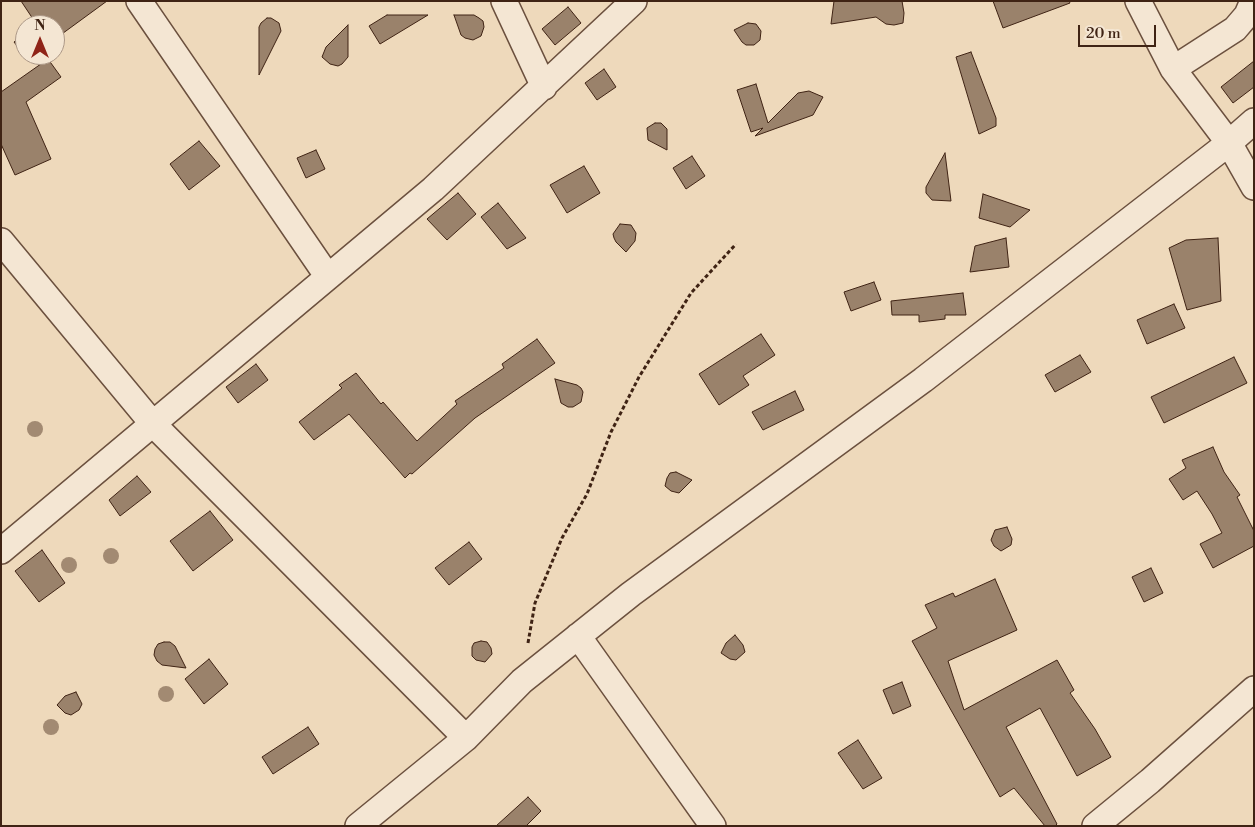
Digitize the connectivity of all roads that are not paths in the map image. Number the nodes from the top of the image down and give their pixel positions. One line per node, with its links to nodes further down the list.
1 (139, 1): 12 (street)
2 (504, 1): 7 (street)
3 (634, 1): 7 (street)
4 (1138, 1): 6 (street)
5 (1253, 1): 6 (street)
6 (1173, 69): 9 (street)
7 (544, 86): 12 (street)
8 (1254, 121): 9 (street)
9 (1229, 143): 10 (street); 15 (street)
10 (1254, 187)
11 (1, 241): 13 (street)
12 (328, 277): 13 (street)
13 (153, 424): 14 (street); 17 (street)
14 (1, 551)
15 (578, 636): 17 (street); 19 (street)
16 (1254, 689): 20 (street)
17 (466, 738): 18 (street)
18 (358, 826)
19 (713, 826)
20 (1095, 826)

